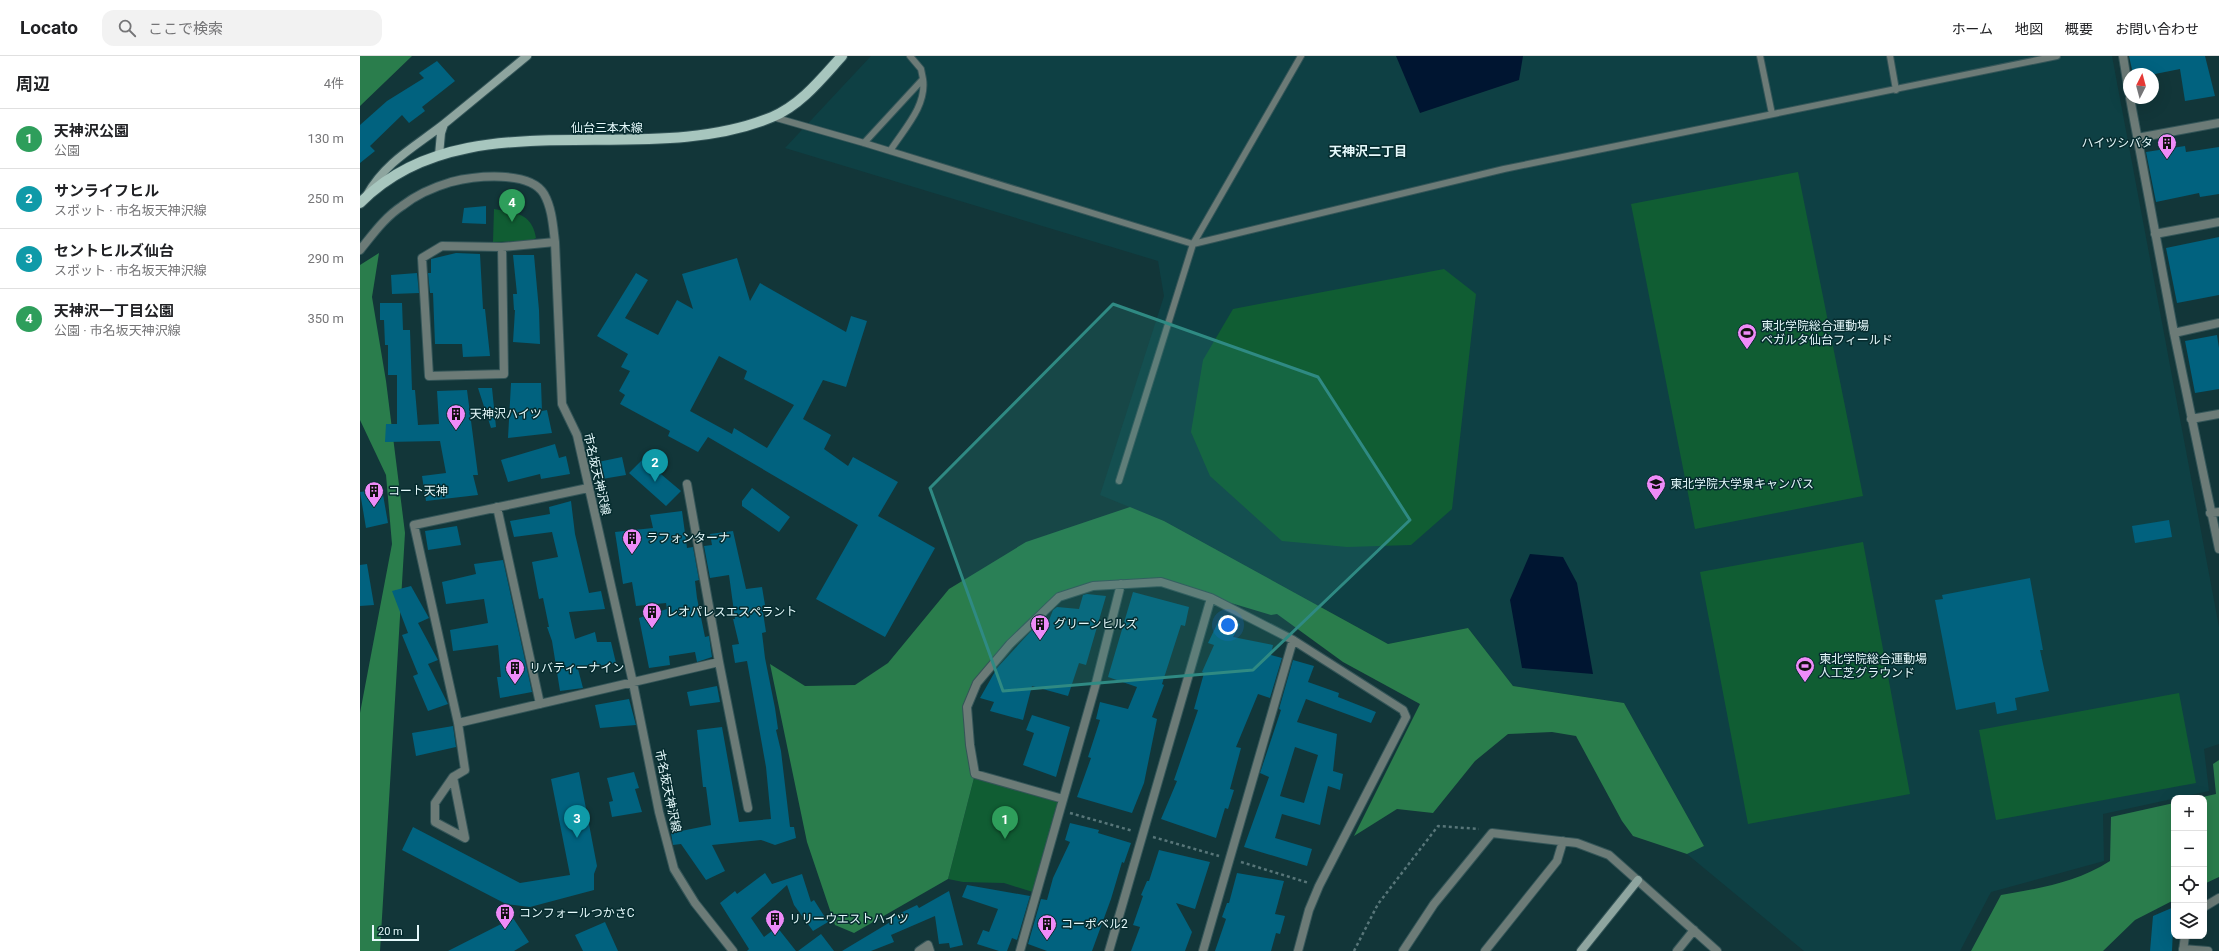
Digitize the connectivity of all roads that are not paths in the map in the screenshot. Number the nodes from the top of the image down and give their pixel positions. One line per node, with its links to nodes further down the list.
1 (527, 56): 16 (street)
2 (842, 56): 14 (main road, 仙台三本木線)
3 (910, 56): 10 (lane)
4 (1301, 56): 26 (lane)
5 (1760, 56): 13 (lane)
6 (1890, 56): 11 (lane)
7 (2056, 56): 11 (lane)
8 (2123, 56): 9 (street)
9 (2125, 68)
10 (923, 79): 18 (lane); 19 (lane)
11 (1896, 90): 13 (lane)
12 (2131, 104): 17 (street)
13 (1772, 114): 26 (lane)
14 (773, 117): 18 (lane); 20 (main road, 仙台三本木線)
15 (2219, 123): 17 (street)
16 (444, 124): 20 (street); 21 (street)
17 (2137, 138): 24 (street)
18 (864, 143): 19 (lane)
19 (890, 151): 26 (lane)
20 (439, 155): 21 (main road, 仙台三本木線)
21 (367, 195): 22 (main road, 仙台三本木線)
22 (360, 203)
23 (2219, 222): 24 (street)
24 (2155, 234): 30 (street)
25 (554, 242): 27 (street); 28 (street, 市名坂天神沢線); 35 (street, 市名坂天神沢線)
26 (1193, 244): 33 (lane)
27 (502, 247): 27 (street)
28 (360, 250)
29 (2219, 324): 30 (street)
30 (2174, 333): 32 (street)
31 (2219, 414): 32 (street)
32 (2191, 419): 38 (street)
33 (1119, 480)
34 (687, 484): 43 (street)
35 (588, 488): 36 (street); 44 (street, 市名坂天神沢線)
36 (497, 507): 45 (street); 46 (street)
37 (2219, 512): 38 (street)
38 (2210, 513): 39 (street)
39 (2219, 550)
40 (1121, 584): 41 (street); 48 (street); 48 (street)
41 (1210, 598): 42 (street); 61 (street)
42 (1292, 640): 62 (street); 63 (street)
43 (719, 662): 44 (street); 49 (street)
44 (633, 683): 45 (street); 57 (street, 市名坂天神沢線)
45 (540, 704): 46 (street)
46 (458, 723): 47 (street)
47 (453, 777): 47 (street)
48 (1063, 799): 60 (street)
49 (748, 808)
50 (1563, 841): 51 (street); 64 (street); 65 (street)
51 (1638, 880): 54 (street); 66 (street)
52 (2219, 898): 53 (street)
53 (2207, 905)
54 (1694, 930): 67 (street); 68 (street)
55 (2185, 939): 56 (street)
56 (2183, 950): 69 (street)
57 (733, 951)
58 (919, 951): 59 (street)
59 (930, 951)
60 (1020, 951)
61 (1109, 951)
62 (1203, 951)
63 (1298, 951)
64 (1403, 951)
65 (1485, 951)
66 (1581, 951)
67 (1677, 951)
68 (1717, 951)
69 (2208, 951)

